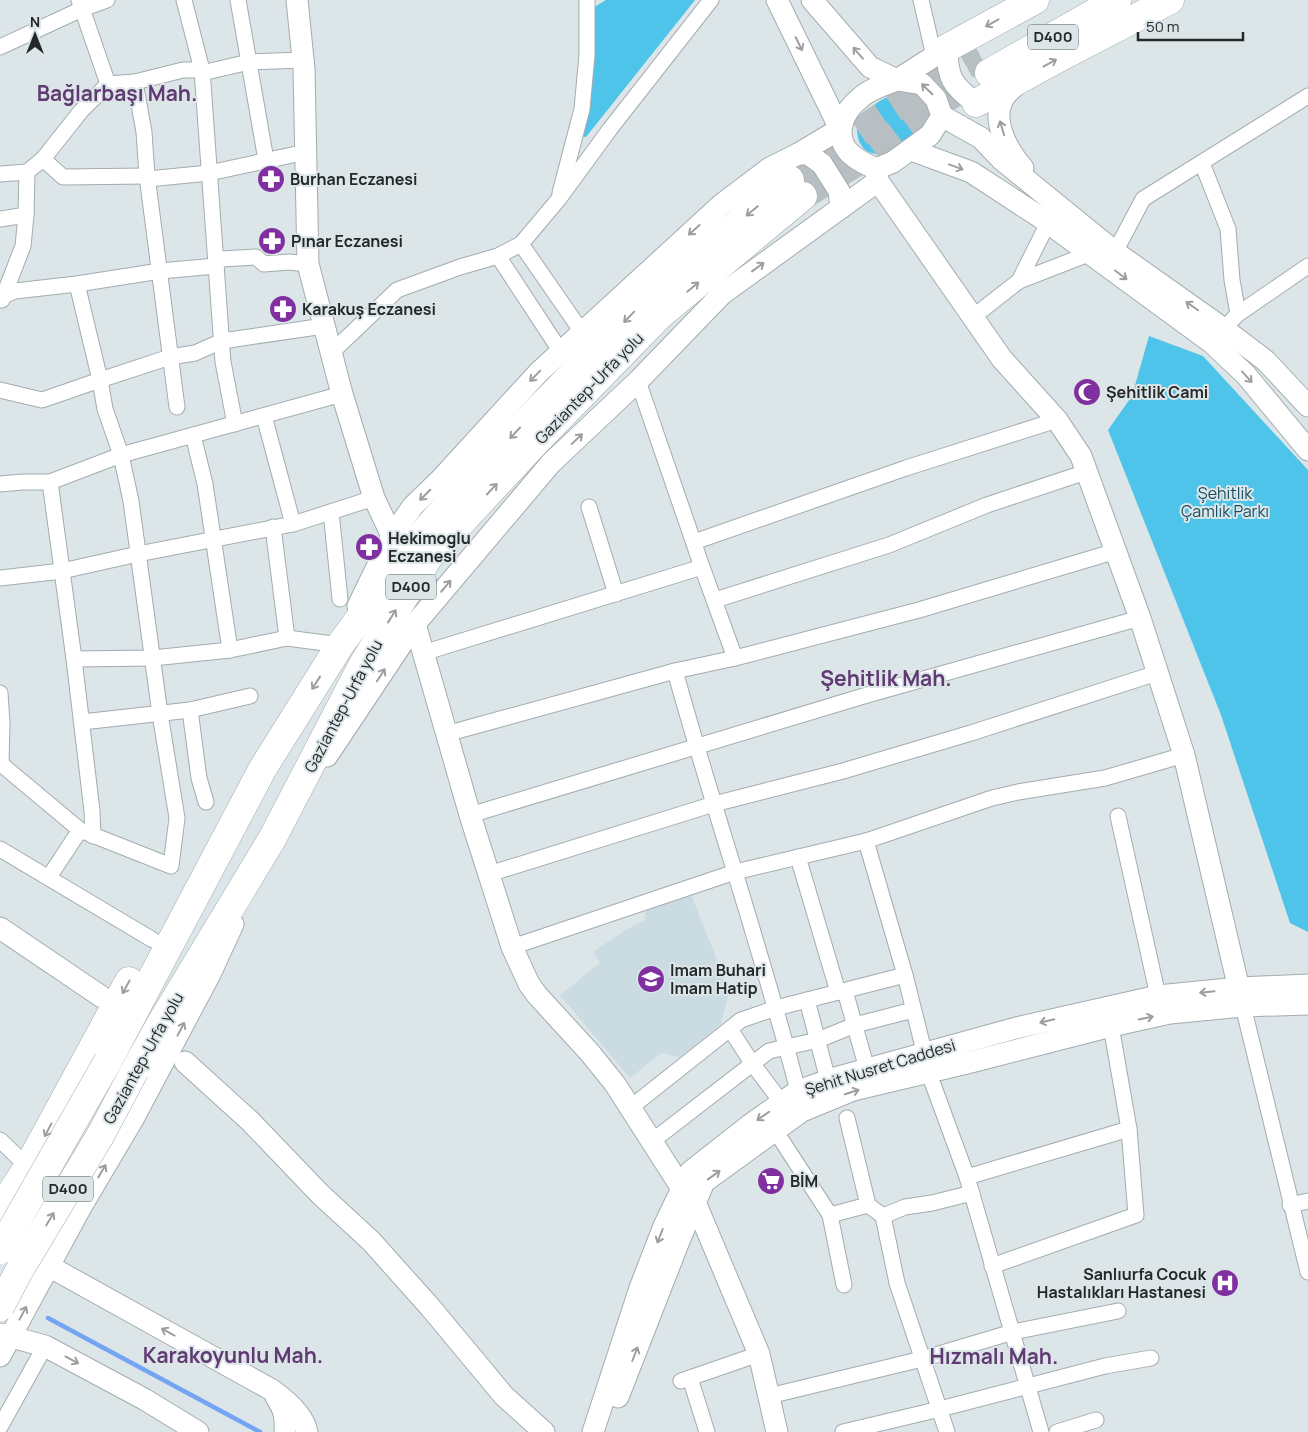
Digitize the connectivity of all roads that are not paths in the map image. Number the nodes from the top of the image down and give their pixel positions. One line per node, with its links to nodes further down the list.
1 (107, 0): 14 (street)
2 (184, 0): 19 (street)
3 (238, 0): 18 (street)
4 (297, 0): 17 (street)
5 (587, 0): 39 (street)
6 (710, 0): 39 (street)
7 (777, 0): 27 (street, one-way to 27)
8 (812, 0): 21 (street, one-way to 8)
9 (921, 0): 16 (street)
10 (1035, 0): 16 (highway, one-way to 16)
11 (1085, 0): 12 (highway, D400)
12 (1118, 0)
13 (1170, 0): 20 (highway, one-way to 13)
14 (80, 5): 15 (street); 23 (street)
15 (0, 46)
16 (941, 52): 21 (street); 25 (street)
17 (303, 60): 18 (street); 29 (street)
18 (249, 62): 19 (street); 32 (street)
19 (202, 72): 22 (street); 35 (street)
20 (1026, 76): 25 (highway); 42 (street, one-way to 20)
21 (897, 80): 26 (street, one-way to 21); 27 (street)
22 (135, 82): 23 (street); 38 (street)
23 (108, 84): 31 (street)
24 (1308, 96): 33 (street)
25 (976, 103): 26 (street)
26 (942, 116): 28 (street); 42 (street)
27 (840, 129): 30 (street); 37 (street)
28 (911, 150): 37 (street); 42 (street, one-way to 42)
29 (306, 152): 32 (street); 48 (street)
30 (798, 154): 40 (street); 58 (street, one-way to 58)
31 (42, 159): 34 (street); 38 (street)
32 (266, 160): 35 (street)
33 (1202, 163): 45 (street); 57 (street)
34 (27, 172): 36 (street); 41 (street)
35 (209, 173): 38 (street); 49 (street)
36 (0, 174)
37 (877, 175): 40 (street); 55 (street)
38 (147, 178): 51 (street)
39 (558, 200): 44 (street)
40 (841, 208): 64 (street, one-way to 40)
41 (26, 215): 43 (street); 54 (street)
42 (1054, 216): 45 (street); 46 (street); 52 (street)
43 (0, 219)
44 (521, 244): 47 (street); 58 (street)
45 (1114, 252): 46 (street); 57 (street, one-way to 45)
46 (1091, 253): 52 (street); 57 (street, one-way to 57)
47 (498, 256): 60 (street); 61 (street)
48 (308, 264): 49 (street); 56 (street)
49 (216, 266): 51 (street); 59 (street)
50 (1308, 266): 57 (street)
51 (160, 271): 53 (street); 62 (street)
52 (1020, 281): 55 (street)
53 (76, 284): 54 (street); 63 (street)
54 (2, 300)
55 (973, 317): 70 (street)
56 (324, 326): 59 (street); 61 (street)
57 (1225, 328): 67 (street); 73 (street, one-way to 73)
58 (582, 332): 60 (street)
59 (222, 341): 62 (street); 71 (street)
60 (561, 352): 83 (street, one-way to 83)
61 (331, 353): 66 (street)
62 (170, 358): 63 (street); 68 (street)
63 (100, 380): 65 (street); 74 (street)
64 (638, 381): 85 (street); 95 (street, one-way to 64)
65 (0, 390)
66 (342, 394): 69 (street); 78 (street)
67 (1306, 400)
68 (177, 407)
69 (264, 416): 71 (street); 81 (street)
70 (1057, 420): 75 (street); 85 (street)
71 (235, 424): 72 (street)
72 (194, 435): 74 (street); 84 (street)
73 (1308, 450)
74 (121, 455): 76 (street); 87 (street)
75 (1086, 472): 86 (street); 93 (street)
76 (50, 482): 77 (street); 89 (street)
77 (0, 484)
78 (374, 498): 80 (street); 83 (street)
79 (589, 507): 91 (street)
80 (330, 512): 81 (street); 92 (street)
81 (293, 524): 82 (street)
82 (273, 527): 84 (street); 96 (street)
83 (392, 536): 97 (street)
84 (212, 539): 87 (street); 98 (street)
85 (694, 542): 88 (street)
86 (1116, 551): 94 (street); 102 (street)
87 (138, 554): 89 (street); 101 (street)
88 (702, 567): 91 (street); 93 (street)
89 (62, 572): 90 (street); 100 (street)
90 (0, 578)
91 (616, 594): 99 (street)
92 (340, 599)
93 (715, 600): 102 (street)
94 (1140, 618): 104 (street); 111 (street)
95 (415, 624): 99 (street); 119 (street, one-way to 95)
96 (287, 638): 97 (street); 98 (street)
97 (340, 644): 113 (highway, Gaziantep-Urfa yolu / D400, one-way to 113); 119 (highway, Gaziantep-Urfa yolu / D400, one-way to 97)
98 (230, 650): 101 (street)
99 (423, 653): 110 (street)
100 (74, 658): 101 (street); 109 (street)
101 (153, 658): 108 (street)
102 (735, 658): 103 (street)
103 (675, 671): 110 (street); 111 (street)
104 (1157, 672): 112 (street); 115 (street)
105 (0, 693): 118 (street)
106 (250, 696): 107 (street)
107 (190, 710): 108 (street); 114 (street)
108 (160, 714): 109 (street); 118 (street)
109 (82, 722): 118 (street)
110 (446, 734): 116 (street)
111 (696, 747): 115 (street); 116 (street)
112 (1184, 755): 120 (street); 134 (street)
113 (264, 768): 127 (highway); 167 (highway, Gaziantep-Urfa yolu / D400, bridge)
114 (206, 802)
115 (714, 804): 123 (street); 124 (street)
116 (470, 815): 124 (street)
117 (1118, 816): 132 (street)
118 (87, 833): 125 (street)
119 (272, 839): 168 (street, one-way to 119); 172 (highway, Gaziantep-Urfa yolu / D400, one-way to 119, bridge)
120 (866, 840): 122 (street); 129 (street)
121 (0, 849): 125 (street)
122 (798, 857): 123 (street); 131 (street)
123 (735, 872): 128 (street); 137 (street)
124 (489, 874): 128 (street)
125 (49, 877): 127 (street)
126 (0, 928): 133 (street)
127 (153, 940): 156 (highway, one-way to 156)
128 (512, 947): 150 (street)
129 (905, 975): 131 (street); 138 (street)
130 (1308, 985): 134 (street, Şehit Nusret Caddesi)
131 (842, 992): 135 (street); 139 (street)
132 (1158, 996): 134 (street, Şehit Nusret Caddesi, one-way to 132); 146 (street, Şehit Nusret Caddesi, one-way to 146)
133 (102, 997)
134 (1241, 997): 136 (street, Şehit Nusret Caddesi); 140 (street, Şehit Nusret Caddesi, one-way to 134); 162 (street)
135 (807, 1000): 137 (street); 142 (street)
136 (1308, 1004)
137 (776, 1008): 141 (street); 143 (street)
138 (913, 1010): 139 (street); 146 (street)
139 (855, 1025): 142 (street); 147 (street)
140 (1111, 1026): 146 (street, Şehit Nusret Caddesi); 152 (street)
141 (730, 1029): 145 (street); 150 (street)
142 (818, 1040): 143 (street); 148 (street)
143 (787, 1047): 145 (street); 149 (street)
144 (185, 1062): 190 (street)
145 (752, 1063): 149 (street); 155 (street)
146 (928, 1063): 147 (street, Şehit Nusret Caddesi); 157 (street); 159 (street, Şehit Nusret Caddesi, one-way to 146)
147 (866, 1069): 148 (street, Şehit Nusret Caddesi)
148 (828, 1080): 149 (street, Şehit Nusret Caddesi)
149 (790, 1097): 159 (street, Şehit Nusret Caddesi, one-way to 159)
150 (630, 1108): 155 (street)
151 (847, 1118): 161 (street)
152 (1130, 1129): 157 (street); 169 (street)
153 (0, 1140): 156 (street)
154 (782, 1141): 164 (street)
155 (651, 1142): 159 (street)
156 (28, 1167): 163 (highway)
157 (967, 1177): 158 (street)
158 (972, 1193): 165 (street); 169 (street)
159 (688, 1195): 177 (street); 191 (street, Şehit Nusret Caddesi, one-way to 191); 192 (street, Şehit Nusret Caddesi, one-way to 159)
160 (1308, 1201): 162 (street)
161 (868, 1205): 164 (street); 165 (street)
162 (1290, 1206): 170 (street)
163 (0, 1210)
164 (830, 1215): 171 (street)
165 (883, 1216): 180 (street)
166 (0, 1241): 168 (street)
167 (0, 1250)
168 (49, 1265): 175 (street, one-way to 168); 182 (street, one-way to 168)
169 (992, 1266): 174 (street)
170 (1308, 1272)
171 (844, 1286)
172 (0, 1307)
173 (1118, 1311): 174 (street)
174 (1013, 1332): 180 (street); 181 (street)
175 (5, 1335): 176 (street); 178 (street)
176 (45, 1346): 187 (street); 189 (street, one-way to 189)
177 (759, 1354): 183 (street); 193 (street)
178 (0, 1356)
179 (1151, 1358): 181 (street)
180 (922, 1359): 183 (street); 184 (street)
181 (1027, 1387): 184 (street); 197 (street)
182 (272, 1390): 186 (street); 188 (street)
183 (769, 1396): 194 (street)
184 (940, 1409): 195 (street); 196 (street)
185 (1096, 1420): 198 (street)
186 (285, 1426)
187 (0, 1427)
188 (307, 1430)
189 (198, 1432)
190 (544, 1432)
191 (593, 1432)
192 (605, 1432)
193 (707, 1432)
194 (777, 1432)
195 (844, 1432)
196 (947, 1432)
197 (1042, 1432)
198 (1057, 1432)

